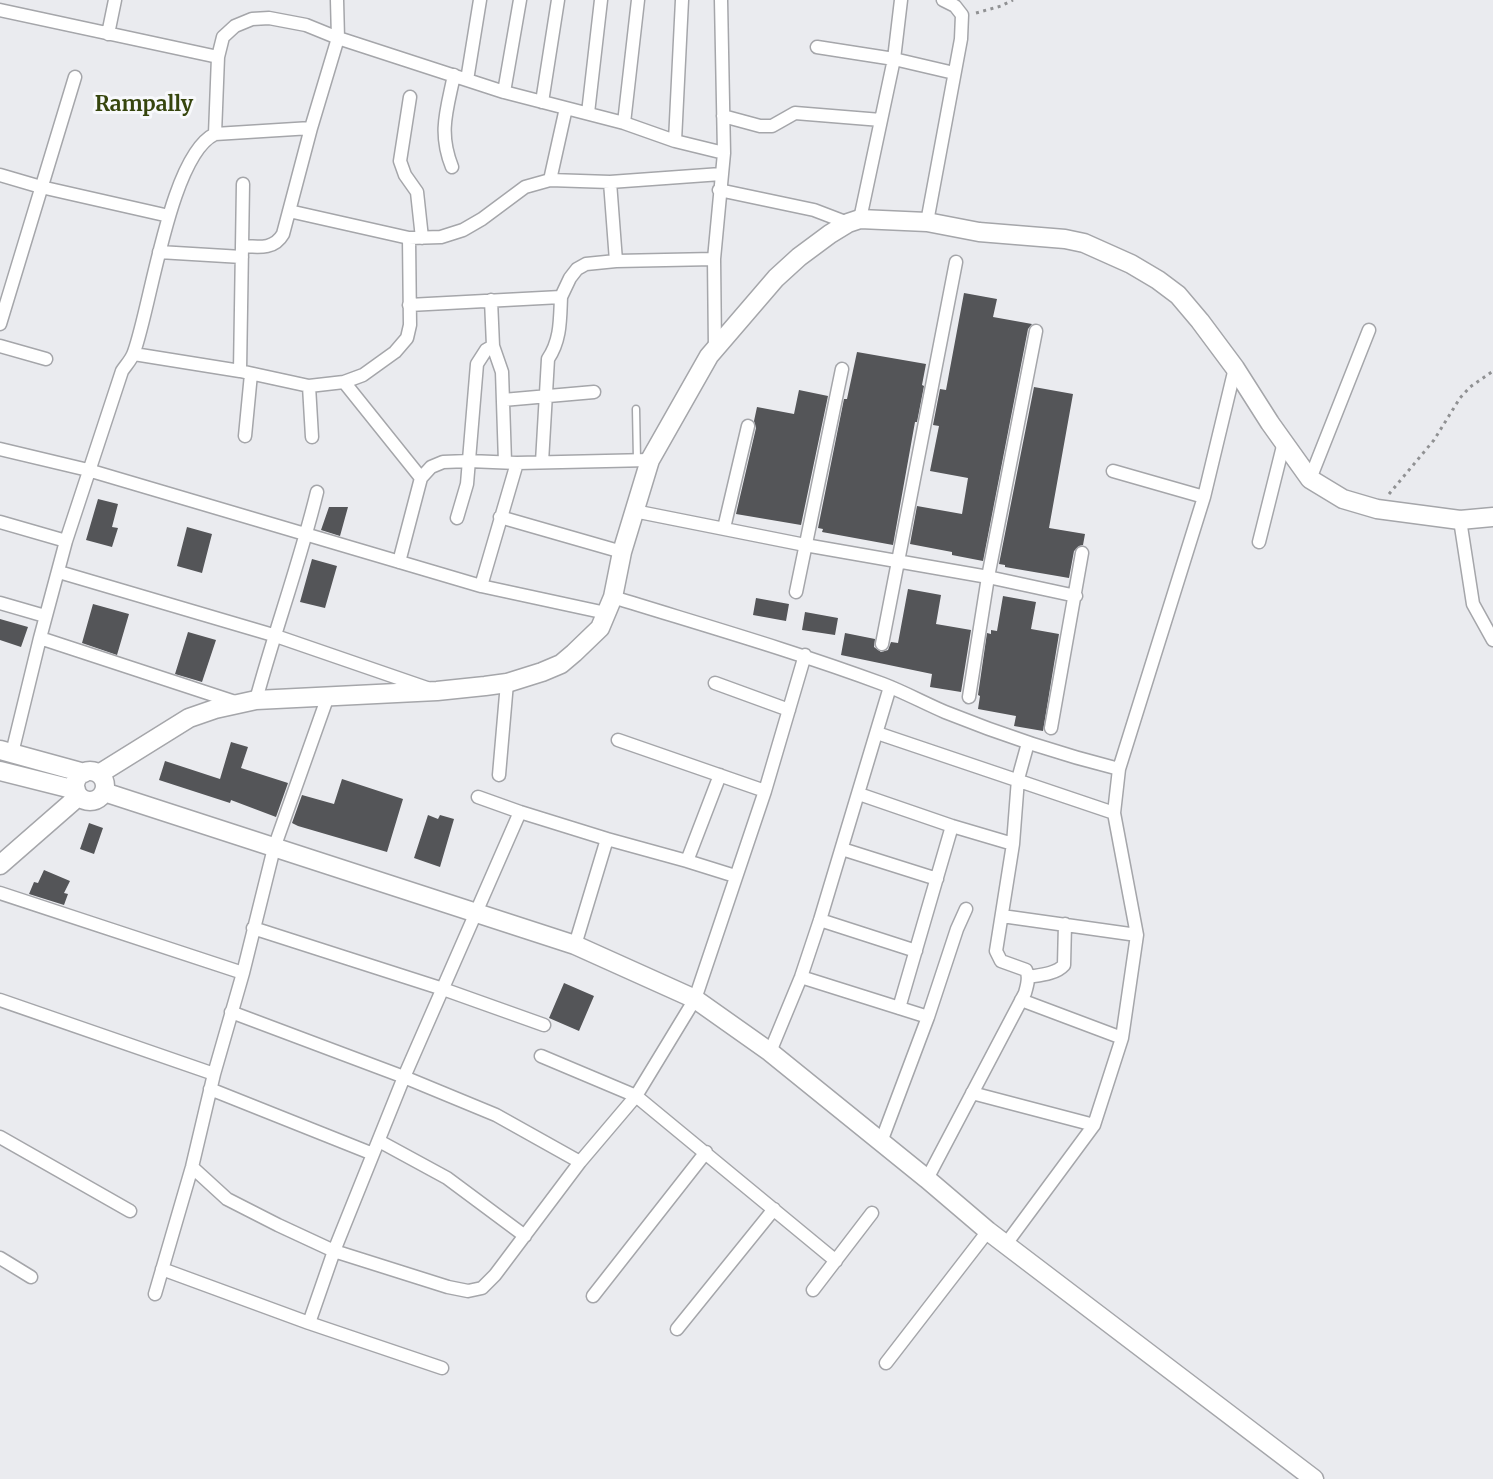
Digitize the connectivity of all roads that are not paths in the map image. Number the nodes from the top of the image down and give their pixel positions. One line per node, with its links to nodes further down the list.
1 (115, 0): 13 (street)
2 (337, 0): 14 (street)
3 (480, 0): 21 (street)
4 (520, 0): 22 (street)
5 (558, 0): 24 (street)
6 (601, 0): 26 (street)
7 (638, 0): 29 (street)
8 (682, 0): 32 (street)
9 (721, 0): 27 (street)
10 (901, 0): 17 (street)
11 (943, 0): 18 (street)
12 (0, 10): 13 (street)
13 (108, 34): 16 (street)
14 (338, 38): 16 (street); 19 (street); 30 (street)
15 (817, 47): 17 (street)
16 (218, 57): 31 (street)
17 (894, 59): 18 (street); 28 (street)
18 (954, 73): 45 (street)
19 (453, 75): 21 (street); 34 (street)
20 (75, 77): 40 (street)
21 (467, 80): 22 (street)
22 (504, 92): 24 (street)
23 (410, 97): 47 (street)
24 (542, 102): 25 (street)
25 (566, 108): 26 (street); 37 (street)
26 (588, 114): 29 (street)
27 (723, 116): 28 (street); 33 (street)
28 (881, 120): 44 (street)
29 (624, 123): 32 (street)
30 (311, 128): 31 (street); 42 (street)
31 (215, 134): 43 (street)
32 (675, 141): 33 (street)
33 (724, 153): 35 (street)
34 (452, 167)
35 (721, 174): 38 (street); 41 (street)
36 (0, 175): 40 (street)
37 (550, 180): 38 (street); 47 (street)
38 (610, 182): 51 (street)
39 (243, 184): 49 (street)
40 (41, 187): 43 (street); 56 (street)
41 (719, 190): 44 (street); 50 (street)
42 (290, 211): 46 (street); 49 (street)
43 (169, 216): 48 (street)
44 (854, 221): 45 (street); 61 (street)
45 (927, 222): 64 (street)
46 (409, 238): 47 (street); 55 (street)
47 (422, 238)
48 (159, 252): 49 (street); 62 (street)
49 (242, 252): 66 (street)
50 (714, 259): 51 (street); 61 (street)
51 (616, 261): 53 (street)
52 (956, 262): 101 (street)
53 (561, 297): 54 (street); 70 (street)
54 (491, 300): 55 (street); 60 (street)
55 (409, 305): 67 (street)
56 (0, 324)
57 (1369, 330): 85 (street)
58 (1036, 331): 104 (street)
59 (0, 346): 63 (street)
60 (493, 346): 71 (street); 79 (street)
61 (715, 349): 78 (street)
62 (134, 354): 66 (street); 82 (street)
63 (46, 359)
64 (1235, 368): 76 (street); 87 (street)
65 (842, 369): 98 (street)
66 (245, 373): 68 (street); 74 (street)
67 (344, 382): 68 (street); 84 (street)
68 (309, 386): 75 (street)
69 (594, 392): 70 (street)
70 (544, 396): 71 (street); 80 (street)
71 (503, 400): 81 (street)
72 (636, 409): 78 (lane)
73 (748, 426): 94 (street)
74 (245, 436)
75 (312, 437)
76 (1284, 442): 85 (street); 97 (street)
77 (0, 449): 82 (street)
78 (643, 460): 80 (street); 88 (street)
79 (469, 461): 81 (street); 84 (street); 91 (street)
80 (542, 462): 81 (street)
81 (511, 463): 89 (street)
82 (88, 470): 95 (street); 96 (street)
83 (1113, 471): 87 (street)
84 (421, 478): 102 (street)
85 (1310, 479): 92 (street)
86 (316, 492): 95 (street)
87 (1204, 497): 130 (street)
88 (634, 511): 94 (street); 99 (street)
89 (500, 517): 99 (street); 105 (street)
90 (1493, 517): 92 (street)
91 (457, 518)
92 (1460, 520): 113 (street)
93 (0, 522): 96 (street)
94 (724, 528): 98 (street)
95 (306, 536): 102 (street); 111 (street)
96 (66, 541): 103 (street)
97 (1259, 542)
98 (805, 545): 101 (street); 106 (street)
99 (622, 552): 109 (street)
100 (1082, 553): 107 (street)
101 (899, 561): 104 (street); 114 (street)
102 (399, 562): 105 (street)
103 (59, 572): 110 (street); 111 (street)
104 (988, 577): 107 (street); 121 (street)
105 (481, 586): 109 (street)
106 (796, 592)
107 (1076, 596): 125 (street)
108 (0, 603): 110 (street)
109 (609, 605): 115 (street); 116 (street)
110 (45, 616): 112 (street)
111 (273, 635): 119 (street); 122 (street)
112 (40, 638): 123 (street); 129 (street)
113 (1493, 640)
114 (882, 644)
115 (805, 655): 118 (street); 124 (street)
116 (507, 682): 119 (street); 133 (street)
117 (715, 683): 124 (street)
118 (890, 687): 126 (street); 128 (street)
119 (437, 691): 120 (street)
120 (328, 696): 122 (street); 146 (street)
121 (969, 697)
122 (256, 700): 123 (street)
123 (238, 703): 132 (street)
124 (789, 710): 136 (street)
125 (1051, 728)
126 (877, 733): 135 (street); 139 (street)
127 (618, 740): 134 (street)
128 (1028, 744): 130 (street); 135 (street)
129 (6, 752): 132 (street)
130 (1119, 769): 142 (street)
131 (0, 771): 138 (street)
132 (92, 773): 137 (street); 138 (street)
133 (499, 775)
134 (720, 775): 136 (street); 148 (street)
135 (1018, 779): 142 (street); 145 (street)
136 (765, 791): 150 (street)
137 (104, 792): 138 (street); 146 (street)
138 (78, 793): 149 (street)
139 (859, 794): 143 (street); 147 (street)
140 (478, 797): 141 (street)
141 (520, 812): 144 (street); 154 (street)
142 (1114, 813): 159 (street)
143 (952, 826): 145 (street); 151 (street)
144 (607, 839): 148 (street); 160 (street)
145 (1013, 844): 155 (street)
146 (274, 848): 154 (street); 158 (street)
147 (842, 849): 151 (street); 156 (street)
148 (687, 861): 150 (street)
149 (0, 865)
150 (735, 876): 166 (street)
151 (937, 879): 161 (street)
152 (0, 893): 162 (street)
153 (966, 909): 171 (street)
154 (476, 912): 160 (street); 165 (street)
155 (1002, 915): 157 (street); 164 (street)
156 (820, 920): 161 (street); 163 (street)
157 (1065, 924): 159 (street); 164 (street)
158 (253, 928): 162 (street); 165 (street)
159 (1137, 935): 173 (street)
160 (575, 945): 166 (street)
161 (916, 951): 169 (street)
162 (243, 973): 170 (street)
163 (801, 977): 169 (street); 174 (street)
164 (1028, 977): 168 (street)
165 (443, 989): 172 (street); 177 (street)
166 (694, 999): 174 (street); 180 (street)
167 (0, 1000): 176 (street)
168 (1021, 1000): 173 (street); 179 (street)
169 (899, 1008): 171 (street)
170 (231, 1012): 176 (street); 177 (street)
171 (928, 1017): 184 (street)
172 (544, 1026)
173 (1122, 1038): 181 (street)
174 (770, 1052): 184 (street)
175 (541, 1056): 180 (street)
176 (214, 1074): 178 (street)
177 (404, 1077): 183 (street); 187 (street)
178 (210, 1089): 186 (street); 188 (street)
179 (972, 1093): 181 (street); 189 (street)
180 (636, 1096): 185 (street); 187 (street)
181 (1094, 1125): 195 (street)
182 (0, 1137): 191 (street)
183 (379, 1141): 186 (street); 194 (street)
184 (880, 1142): 189 (street)
185 (706, 1152): 190 (street); 203 (street)
186 (373, 1154): 196 (street)
187 (580, 1162): 194 (street)
188 (192, 1167): 196 (street); 199 (street)
189 (927, 1179): 193 (street)
190 (774, 1209): 198 (street); 205 (street)
191 (130, 1211)
192 (872, 1214): 198 (street)
193 (988, 1231): 195 (street); 206 (street)
194 (525, 1236): 196 (street)
195 (1006, 1244): 208 (street)
196 (334, 1251): 204 (street)
197 (0, 1258): 200 (street)
198 (836, 1261): 201 (street)
199 (162, 1269): 202 (street); 204 (street)
200 (31, 1277)
201 (813, 1290)
202 (154, 1294)
203 (592, 1296)
204 (309, 1323): 207 (street)
205 (677, 1329)
206 (886, 1363)
207 (441, 1368)
208 (1314, 1479)

